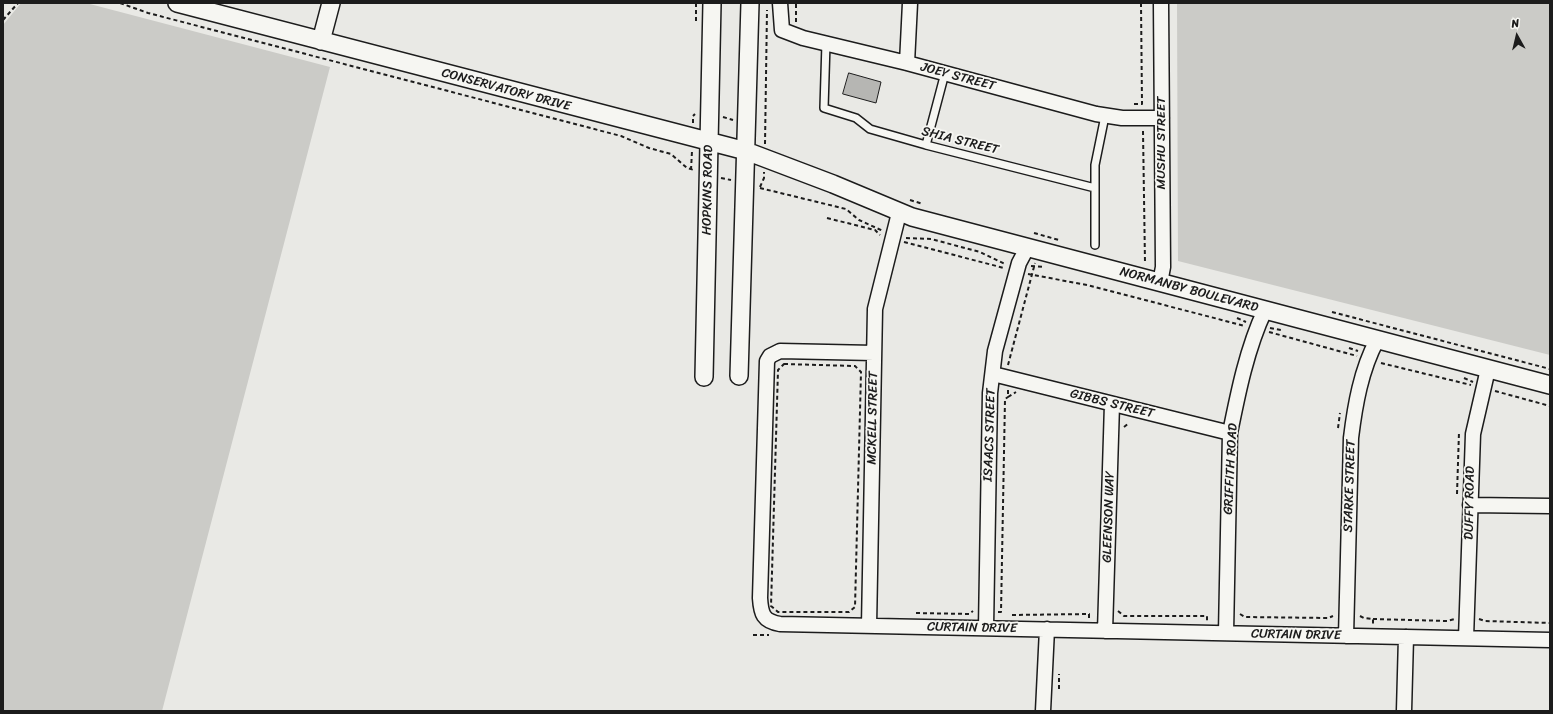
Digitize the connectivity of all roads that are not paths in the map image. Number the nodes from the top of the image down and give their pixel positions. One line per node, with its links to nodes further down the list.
1 (177, 3): 8 (street, CONSERVATORY DRIVE)
2 (331, 3): 8 (street)
3 (712, 3): 14 (street, HOPKINS ROAD)
4 (750, 3): 16 (street)
5 (780, 3): 9 (street, JOEY STREET)
6 (910, 3): 10 (street)
7 (1161, 3): 13 (street, MUSHU STREET)
8 (321, 41): 14 (street, CONSERVATORY DRIVE)
9 (826, 43): 10 (street, JOEY STREET); 15 (lane, SHIA STREET)
10 (907, 63): 11 (street, JOEY STREET)
11 (945, 73): 12 (street, JOEY STREET); 15 (lane)
12 (1105, 116): 13 (street, JOEY STREET); 18 (lane)
13 (1162, 118): 22 (street, MUSHU STREET)
14 (709, 142): 16 (street, CONSERVATORY DRIVE); 29 (street, HOPKINS ROAD)
15 (926, 145): 18 (lane, SHIA STREET)
16 (746, 151): 17 (street, CONSERVATORY DRIVE); 28 (street)
17 (833, 184): 19 (street, NORMANBY BOULEVARD)
18 (1095, 188): 21 (lane)
19 (902, 205): 20 (street, NORMANBY BOULEVARD); 25 (street, MCKELL STREET)
20 (1029, 240): 22 (street, NORMANBY BOULEVARD); 27 (street, ISAACS STREET)
21 (1095, 245)
22 (1162, 275): 23 (street, NORMANBY BOULEVARD)
23 (1276, 318): 24 (street, NORMANBY BOULEVARD); 32 (street, GRIFFITH ROAD)
24 (1372, 351): 26 (street, NORMANBY BOULEVARD); 40 (street, STARKE STREET)
25 (874, 353): 35 (street, MCKELL STREET); 35 (street, CURTAIN DRIVE)
26 (1488, 369): 30 (street, NORMANBY BOULEVARD); 33 (street, DUFFY ROAD)
27 (993, 374): 31 (street, GIBBS STREET); 36 (street, ISAACS STREET)
28 (740, 376)
29 (704, 377)
30 (1550, 385)
31 (1112, 404): 32 (street, GIBBS STREET); 38 (street, GLEENSON WAY)
32 (1230, 433): 39 (street, GRIFFITH ROAD)
33 (1470, 505): 34 (street); 42 (street, DUFFY ROAD)
34 (1550, 506)
35 (869, 626): 36 (street, CURTAIN DRIVE)
36 (986, 628): 37 (street, CURTAIN DRIVE)
37 (1047, 630): 38 (street, CURTAIN DRIVE); 44 (street)
38 (1105, 631): 39 (street, CURTAIN DRIVE)
39 (1226, 633): 40 (street, CURTAIN DRIVE)
40 (1346, 636): 41 (street, CURTAIN DRIVE)
41 (1406, 637): 42 (street, CURTAIN DRIVE); 45 (street)
42 (1466, 638): 43 (street, CURTAIN DRIVE)
43 (1550, 640)
44 (1043, 711)
45 (1404, 711)

